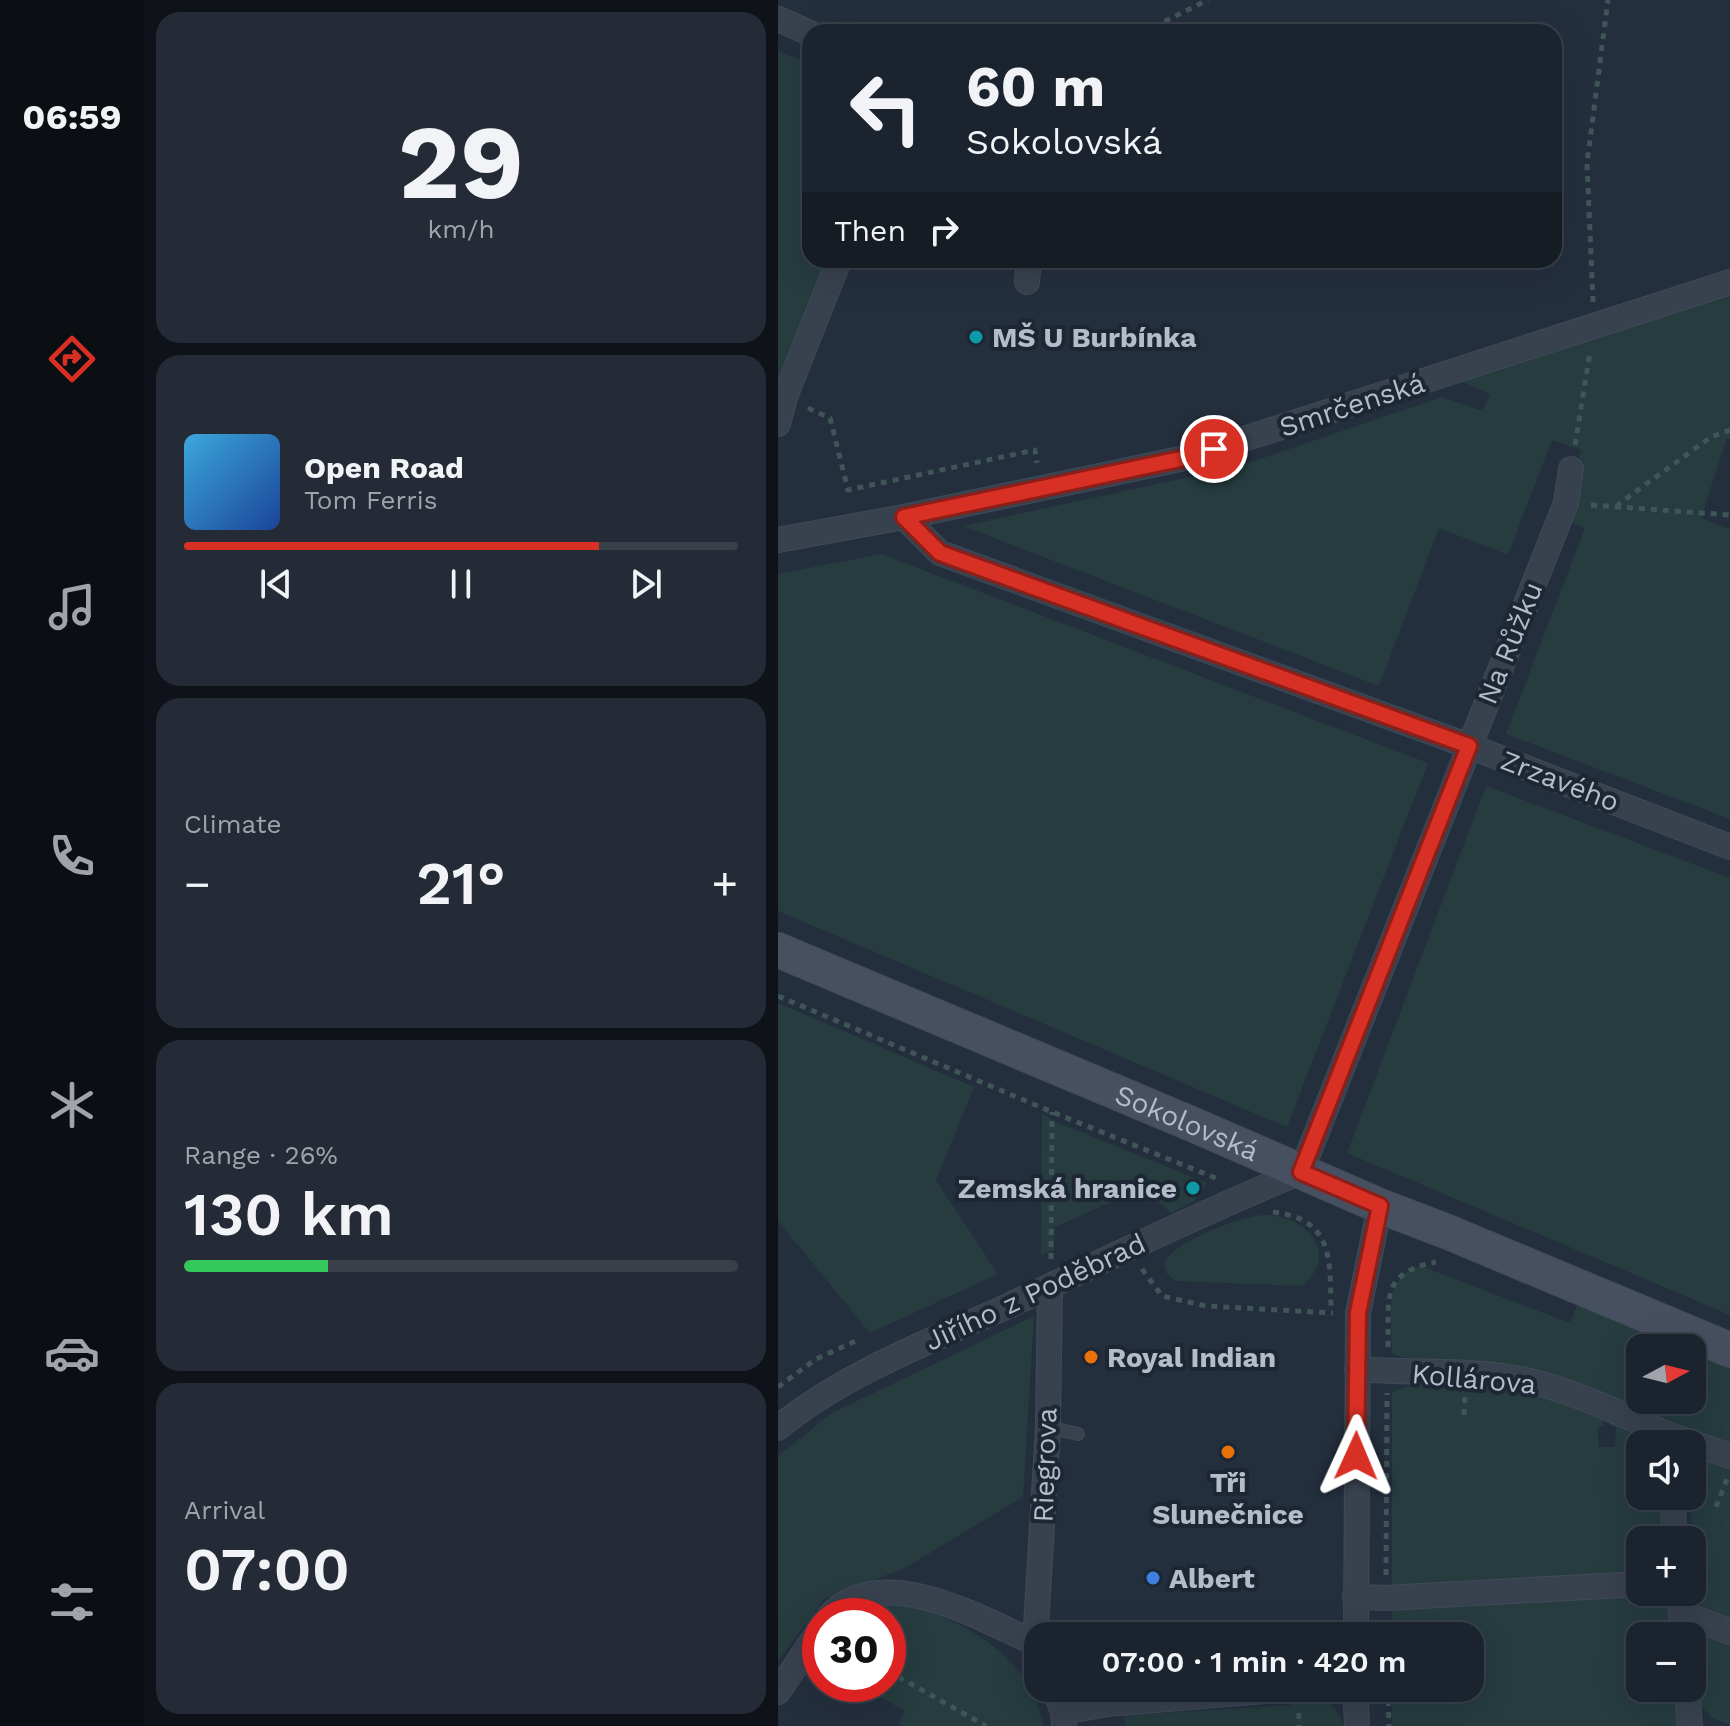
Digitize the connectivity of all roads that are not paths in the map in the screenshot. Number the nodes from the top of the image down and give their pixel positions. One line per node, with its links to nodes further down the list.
1 (778, 19): 2 (street)
2 (802, 30)
3 (836, 268): 5 (street)
4 (1730, 282): 7 (street, Smrčenská)
5 (778, 424)
6 (1571, 469): 9 (street, Na Růžku)
7 (904, 517): 8 (street, Smrčenská); 9 (street, Zrzavého)
8 (778, 540)
9 (1469, 746): 10 (street, Zrzavého); 12 (street, Na Růžku)
10 (1730, 847)
11 (778, 950): 12 (street, Sokolovská)
12 (1301, 1172): 13 (street, Sokolovská); 14 (street, Jiřího z Poděbrad)
13 (1380, 1206): 15 (street, Sokolovská); 16 (street)
14 (1050, 1286): 17 (street, Riegrova); 18 (street, Jiřího z Poděbrad)
15 (1730, 1350)
16 (1357, 1369): 19 (street, Kollárova); 24 (street)
17 (1048, 1427): 20 (lane); 27 (street, Riegrova)
18 (778, 1428)
19 (1648, 1430)
20 (1078, 1434)
21 (1706, 1450): 22 (street)
22 (1730, 1456)
23 (1626, 1585): 24 (street)
24 (1355, 1597): 28 (street)
25 (860, 1598): 30 (street, Riegrova)
26 (1681, 1613): 29 (street)
27 (1037, 1622)
28 (1356, 1622)
29 (1730, 1632)
30 (1024, 1641)
31 (802, 1656): 32 (street)
32 (778, 1692)
33 (1131, 1702): 36 (street)
34 (1356, 1702): 37 (street)
35 (1688, 1702): 38 (street)
36 (1064, 1719)
37 (1357, 1726)
38 (1690, 1726)

